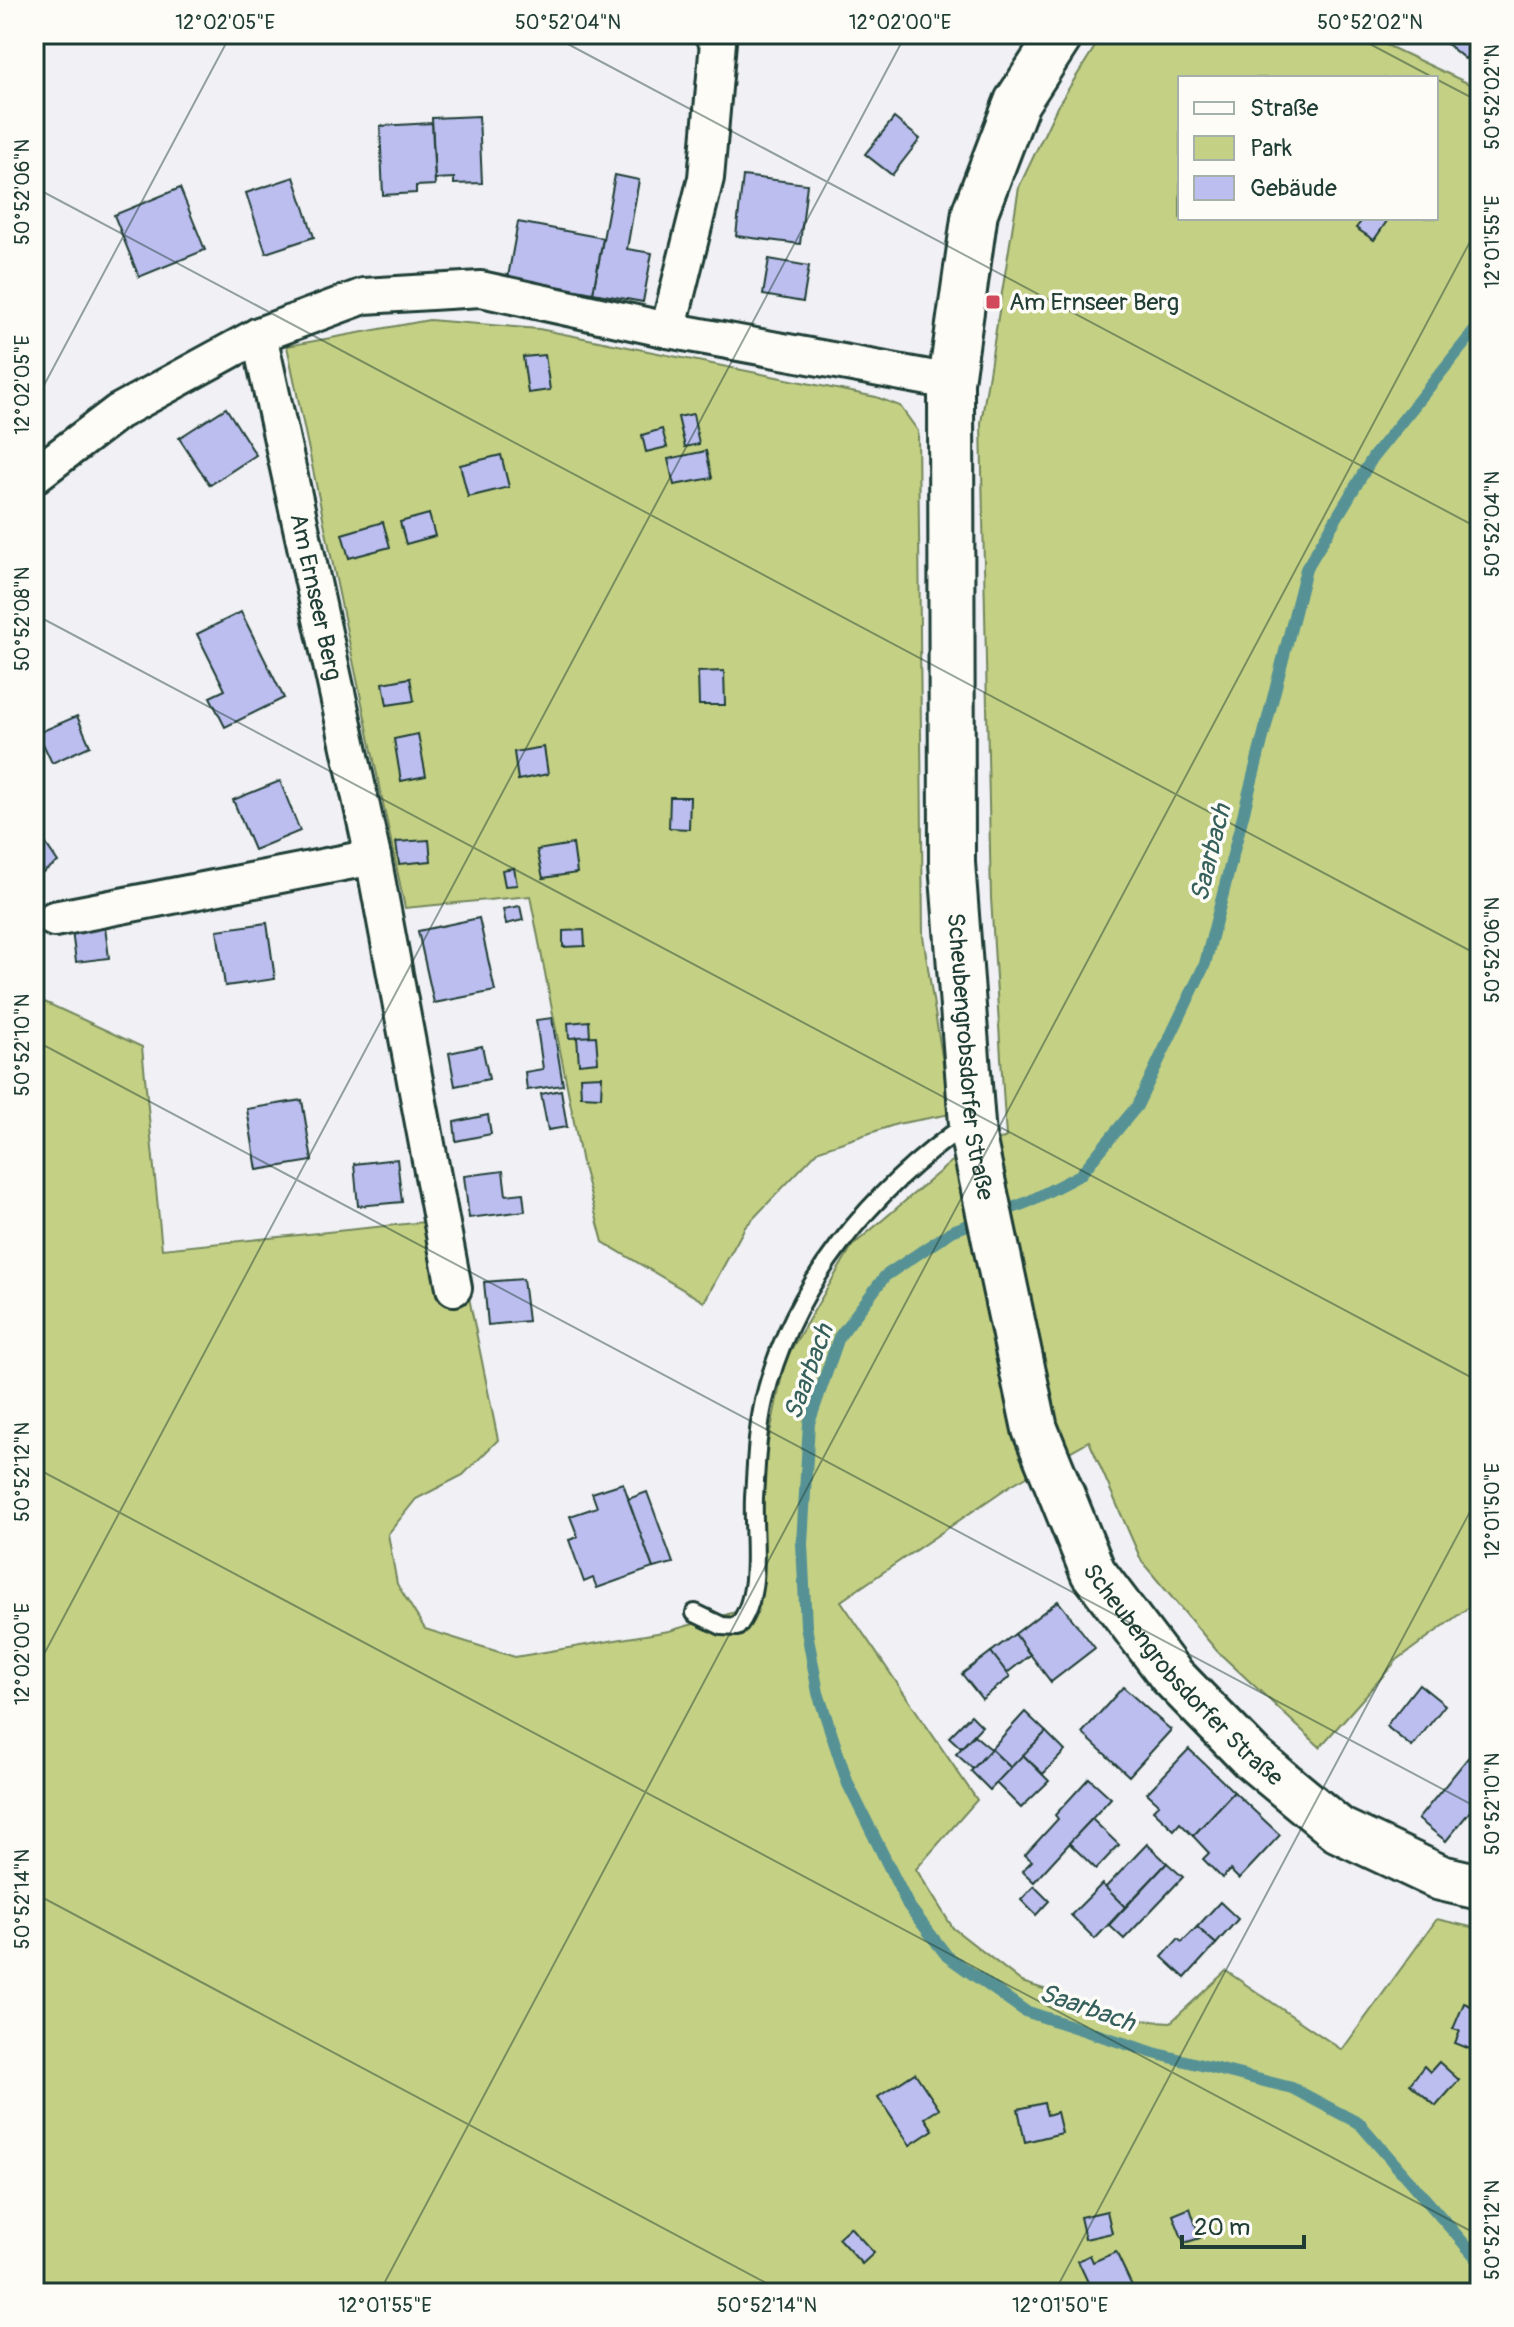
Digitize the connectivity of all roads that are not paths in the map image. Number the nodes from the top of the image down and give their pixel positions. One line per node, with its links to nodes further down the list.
1 (712, 34): 3 (street)
2 (1061, 34): 5 (main road, Scheubengrobsdorfer Straße)
3 (668, 330): 4 (street); 5 (street)
4 (259, 335): 6 (street); 7 (street, Am Ernseer Berg)
5 (951, 382): 9 (main road, Scheubengrobsdorfer Straße)
6 (34, 476)
7 (373, 857): 8 (street); 10 (street, Am Ernseer Berg)
8 (54, 919)
9 (973, 1129): 11 (lane); 12 (main road, Scheubengrobsdorfer Straße)
10 (454, 1288)
11 (695, 1613)
12 (1480, 1887)

